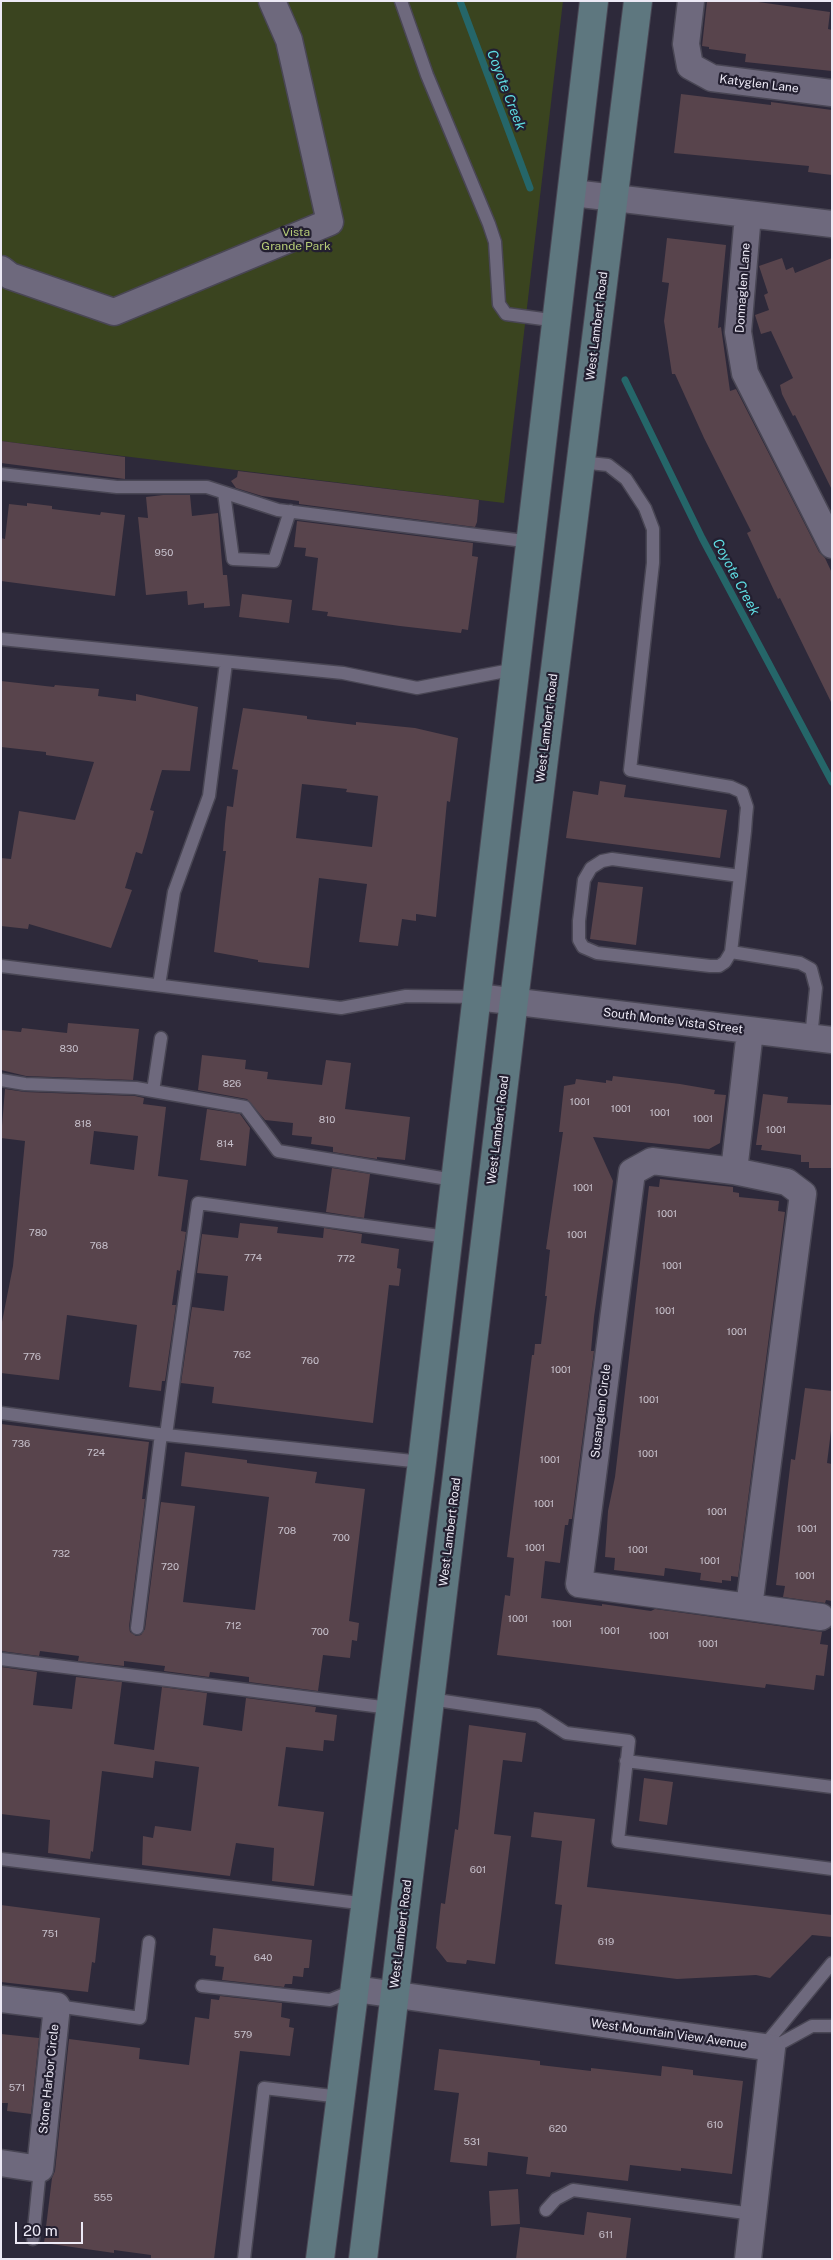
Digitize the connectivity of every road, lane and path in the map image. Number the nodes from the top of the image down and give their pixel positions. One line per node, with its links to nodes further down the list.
1 (272, 1): 11 (street)
2 (401, 1): 12 (lane)
3 (594, 1): 7 (main road)
4 (638, 1): 8 (main road, West Lambert Road)
5 (692, 1): 6 (street, Katyglen Lane)
6 (832, 93)
7 (573, 193): 8 (street); 12 (main road)
8 (613, 196): 9 (street); 13 (main road, West Lambert Road)
9 (748, 214): 10 (street); 18 (street, Donnaglen Lane)
10 (832, 224)
11 (1, 269)
12 (558, 321): 17 (main road)
13 (580, 462): 22 (lane); 27 (main road, West Lambert Road)
14 (1, 474): 15 (lane)
15 (224, 493): 16 (lane); 16 (lane)
16 (290, 511): 17 (lane)
17 (532, 542): 21 (main road)
18 (832, 545)
19 (1, 639): 20 (lane)
20 (226, 663): 21 (lane); 25 (lane)
21 (516, 669): 26 (main road)
22 (740, 876): 23 (lane); 23 (lane)
23 (730, 952): 30 (lane)
24 (1, 966): 25 (lane)
25 (159, 985): 26 (lane)
26 (477, 997): 27 (street, South Monte Vista Street); 34 (main road)
27 (514, 1000): 28 (street, South Monte Vista Street); 43 (main road, West Lambert Road)
28 (750, 1031): 30 (street, South Monte Vista Street); 33 (street)
29 (161, 1038): 32 (lane)
30 (821, 1039)
31 (1, 1080): 32 (lane)
32 (153, 1091): 34 (lane)
33 (734, 1171): 39 (street, Susanglen Circle); 39 (street, Susanglen Circle)
34 (454, 1180): 35 (main road)
35 (447, 1237): 37 (lane); 38 (main road)
36 (1, 1413): 37 (lane)
37 (164, 1434): 38 (lane); 41 (lane)
38 (422, 1462): 44 (main road)
39 (749, 1607): 40 (street, Susanglen Circle)
40 (821, 1617)
41 (137, 1628)
42 (1, 1660): 44 (lane)
43 (430, 1699): 45 (lane); 54 (main road, West Lambert Road)
44 (390, 1708): 49 (main road)
45 (626, 1761): 46 (lane); 48 (lane)
46 (832, 1787)
47 (1, 1859): 49 (lane)
48 (832, 1869)
49 (366, 1904): 53 (main road)
50 (149, 1942): 56 (lane)
51 (832, 1963): 58 (lane)
52 (202, 1986): 53 (lane)
53 (355, 1989): 54 (street, West Mountain View Avenue); 59 (main road)
54 (394, 1995): 58 (street, West Mountain View Avenue); 67 (main road, West Lambert Road)
55 (1, 1999): 56 (street, Stone Harbor Circle)
56 (57, 2006): 61 (street, Stone Harbor Circle)
57 (832, 2026): 58 (lane)
58 (767, 2048): 63 (street)
59 (341, 2097): 65 (lane); 66 (main road)
60 (1, 2163): 61 (street)
61 (40, 2168): 64 (lane)
62 (546, 2210): 63 (lane)
63 (753, 2214): 68 (street)
64 (33, 2239)
65 (244, 2259)
66 (320, 2259)
67 (363, 2259)
68 (748, 2259)

